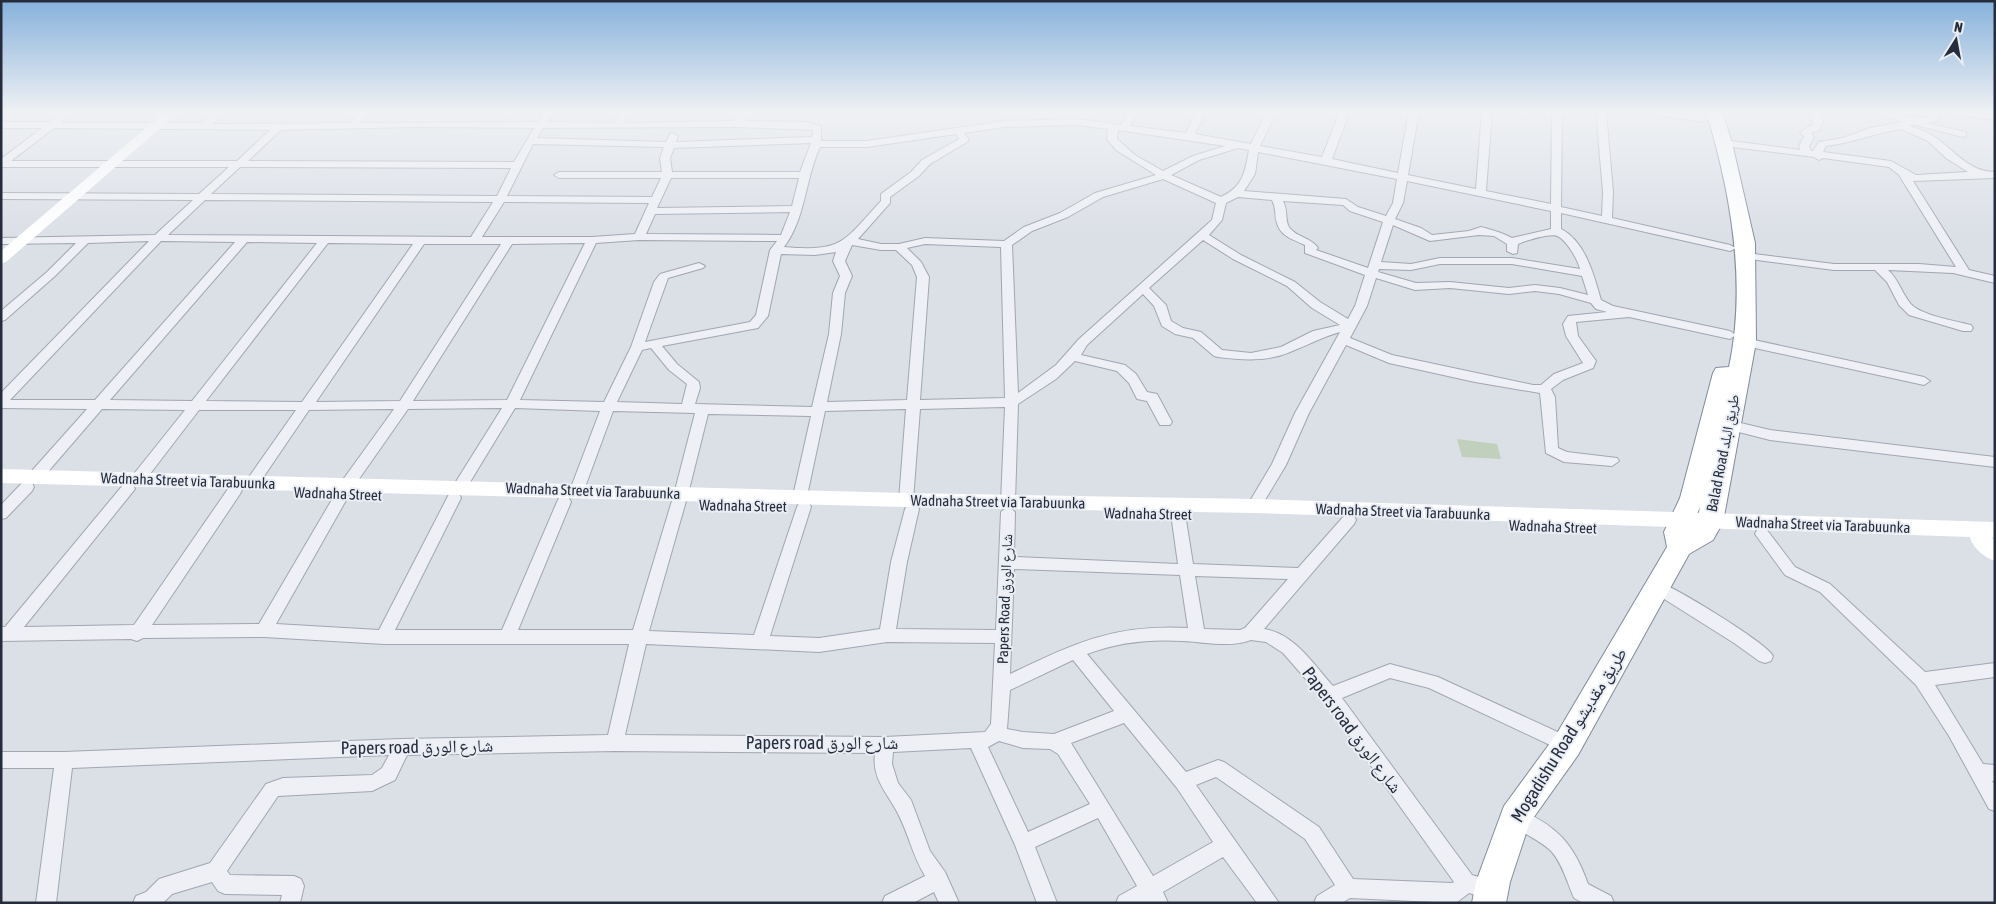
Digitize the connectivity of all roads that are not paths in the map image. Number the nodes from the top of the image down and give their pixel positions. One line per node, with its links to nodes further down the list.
1 (16, 153): 26 (street)
2 (125, 153): 25 (main road)
3 (250, 153): 27 (street)
4 (523, 153): 28 (street)
5 (667, 153): 31 (street)
6 (811, 153): 32 (street)
7 (941, 153): 65 (street)
8 (1128, 153): 29 (street)
9 (1210, 153): 29 (street)
10 (1253, 153): 38 (street)
11 (1277, 153): 24 (street)
12 (1329, 153): 24 (street)
13 (1408, 153): 36 (street)
14 (1484, 153): 37 (street)
15 (1557, 153): 47 (street)
16 (1605, 153): 49 (street)
17 (1715, 153): 70 (highway, Balad Road طريق البلد)
18 (1726, 153): 70 (highway, Balad Road طريق البلد)
19 (1794, 153): 22 (street)
20 (1818, 153): 23 (street)
21 (1946, 153): 34 (street)
22 (1807, 155): 23 (street)
23 (1819, 157): 33 (street)
24 (1326, 162): 36 (street)
25 (113, 163): 26 (street); 27 (street); 41 (main road)
26 (2, 164)
27 (238, 165): 28 (street); 42 (street)
28 (517, 165): 43 (street)
29 (1163, 173): 45 (street); 66 (street)
30 (559, 174): 31 (street)
31 (667, 175): 32 (street); 44 (street)
32 (805, 175): 46 (street)
33 (1904, 175): 34 (street); 76 (street)
34 (1980, 175): 35 (street)
35 (1995, 175)
36 (1404, 178): 37 (street); 50 (street)
37 (1481, 193): 47 (street)
38 (1237, 194): 40 (street); 45 (street)
39 (1, 196): 41 (street)
40 (1276, 197): 50 (street); 75 (street)
41 (72, 198): 42 (street); 62 (main road)
42 (201, 199): 43 (street); 54 (street)
43 (500, 200): 44 (street); 58 (street)
44 (654, 200): 48 (street)
45 (1221, 201): 52 (street)
46 (795, 209): 48 (street); 55 (street)
47 (1558, 209): 49 (street); 51 (street)
48 (650, 211): 53 (street)
49 (1607, 219): 70 (street)
50 (1389, 220): 67 (street); 75 (street)
51 (1556, 231): 67 (street); 77 (street)
52 (1202, 236): 79 (street); 83 (street)
53 (639, 237): 55 (street); 60 (street)
54 (158, 238): 56 (street); 63 (street); 92 (street)
55 (785, 238): 69 (street)
56 (244, 239): 57 (street); 94 (street)
57 (326, 239): 64 (street); 95 (street)
58 (475, 240): 59 (street); 64 (street)
59 (509, 240): 60 (street); 97 (street)
60 (592, 240): 96 (street)
61 (1, 241): 62 (street)
62 (21, 241): 63 (street); 71 (main road)
63 (84, 241): 82 (street)
64 (421, 241): 98 (street)
65 (847, 243): 68 (street); 69 (street); 103 (street)
66 (1006, 244): 68 (street); 93 (street, Papers Road شارع الورق)
67 (1512, 244): 72 (street)
68 (900, 247): 100 (street)
69 (776, 250): 87 (street)
70 (1738, 252): 74 (street); 85 (highway, Balad Road طريق البلد)
71 (1, 259)
72 (1512, 261): 75 (street); 77 (street)
73 (699, 266): 88 (street)
74 (1879, 268): 76 (street); 84 (street)
75 (1374, 269): 80 (street); 83 (street)
76 (1964, 271): 78 (street)
77 (1586, 273): 80 (street)
78 (1995, 280)
79 (1143, 288): 83 (street); 89 (street)
80 (1595, 301): 81 (street)
81 (1630, 314): 85 (street); 91 (street)
82 (1, 317)
83 (1351, 326): 86 (street)
84 (1966, 328)
85 (1737, 338): 90 (street); 105 (highway, Balad Road طريق البلد); 124 (highway, Balad Road طريق البلد)
86 (1342, 340): 91 (street); 119 (street)
87 (654, 344): 88 (street); 101 (street)
88 (637, 347): 99 (street)
89 (1074, 357): 93 (street); 104 (street)
90 (1924, 381)
91 (1544, 389): 106 (street)
92 (1, 402): 94 (street)
93 (1012, 402): 100 (street); 120 (street, Papers Road شارع الورق)
94 (99, 404): 95 (street); 109 (street)
95 (196, 404): 98 (street); 110 (street)
96 (511, 404): 97 (street); 99 (street); 114 (street)
97 (404, 405): 98 (street); 113 (street)
98 (305, 406): 112 (street)
99 (609, 406): 101 (street); 115 (street)
100 (912, 406): 103 (street); 118 (street)
101 (687, 408): 102 (street)
102 (703, 408): 103 (street); 116 (street)
103 (818, 409): 117 (street)
104 (1165, 422)
105 (1728, 425): 107 (street); 124 (highway, Balad Road طريق البلد)
106 (1612, 462)
107 (1995, 462)
108 (1, 476): 109 (main road)
109 (31, 482): 110 (main road, Wadnaha Street); 111 (main road, Wadnaha Street); 121 (street)
110 (133, 484): 112 (main road, Wadnaha Street); 135 (street)
111 (1, 486)
112 (243, 487): 113 (main road, Wadnaha Street); 136 (street)
113 (344, 490): 114 (main road, Wadnaha Street); 133 (street)
114 (456, 493): 115 (main road, Wadnaha Street); 139 (street)
115 (571, 496): 116 (main road, Wadnaha Street); 137 (street)
116 (680, 499): 117 (main road, Wadnaha Street); 140 (street)
117 (802, 502): 118 (main road, Wadnaha Street); 143 (street)
118 (909, 505): 120 (main road, Wadnaha Street); 138 (street)
119 (1254, 506): 120 (main road, Wadnaha Street via Tarabuunka); 124 (main road, Wadnaha Street via Tarabuunka)
120 (1001, 507): 122 (main road, Wadnaha Street); 129 (street, Papers Road شارع الورق)
121 (1, 514)
122 (1178, 514): 123 (main road, Wadnaha Street); 130 (street)
123 (1349, 520): 124 (main road, Wadnaha Street); 131 (street)
124 (1690, 531): 125 (main road, Wadnaha Street via Tarabuunka); 126 (main road, Wadnaha Street); 132 (highway, Mogadishu Road طريق مقديشو)
125 (1823, 531): 126 (main road, Wadnaha Street); 127 (main road, Wadnaha Street)
126 (1762, 534): 147 (street)
127 (1990, 535): 128 (main road)
128 (1995, 553)
129 (1005, 563): 130 (street); 141 (street, Papers Road شارع الورق)
130 (1185, 570): 131 (street); 142 (street)
131 (1302, 574): 134 (street)
132 (1658, 588): 145 (street); 156 (highway, Mogadishu Road طريق مقديشو)
133 (264, 630): 136 (street); 139 (street)
134 (1251, 633): 142 (street, Papers road شارع الورق); 149 (street, Papers road شارع الورق)
135 (5, 634): 136 (street)
136 (137, 634)
137 (508, 635): 139 (street); 140 (street)
138 (887, 635): 141 (street); 143 (street)
139 (384, 637)
140 (639, 637): 143 (street); 154 (street)
141 (1003, 637): 148 (street, Papers Road شارع الورق)
142 (1197, 637): 144 (street, Papers road شارع الورق)
143 (760, 642)
144 (1076, 652): 148 (street, Papers road شارع الورق); 150 (street)
145 (1765, 656)
146 (1995, 670): 147 (street)
147 (1922, 680): 160 (street)
148 (1003, 685): 151 (street, Papers road شارع الورق)
149 (1330, 695): 156 (street); 171 (street, Papers road شارع الورق)
150 (1126, 714): 153 (street); 162 (street)
151 (996, 733): 152 (street, Papers road شارع الورق); 153 (street)
152 (976, 740): 155 (street, Papers road شارع الورق); 166 (street)
153 (1057, 741): 164 (street)
154 (615, 743): 155 (street, Papers road شارع الورق); 157 (street, Papers road شارع الورق)
155 (885, 745): 169 (street)
156 (1567, 745): 165 (highway, Mogadishu Road طريق مقديشو)
157 (401, 747): 159 (street, Papers road شارع الورق); 168 (street)
158 (1, 760): 159 (street, Papers road شارع الورق)
159 (64, 760): 174 (street)
160 (1976, 772): 161 (street); 163 (street)
161 (1995, 774)
162 (1183, 782): 167 (street); 170 (street)
163 (1995, 803)
164 (1102, 807): 166 (street); 173 (street)
165 (1515, 817): 171 (highway, Mogadishu Road طريق مقديشو); 183 (street)
166 (1024, 843): 179 (street)
167 (1226, 845): 173 (street); 181 (street)
168 (216, 871): 172 (street); 176 (street)
169 (938, 879): 177 (street); 178 (street)
170 (1348, 888): 171 (street); 182 (street)
171 (1482, 892)
172 (166, 894): 175 (street)
173 (1154, 896): 180 (street)
174 (46, 903)
175 (143, 903)
176 (290, 903)
177 (892, 903)
178 (949, 903)
179 (1047, 903)
180 (1126, 903)
181 (1269, 903)
182 (1324, 903)
183 (1604, 903)

